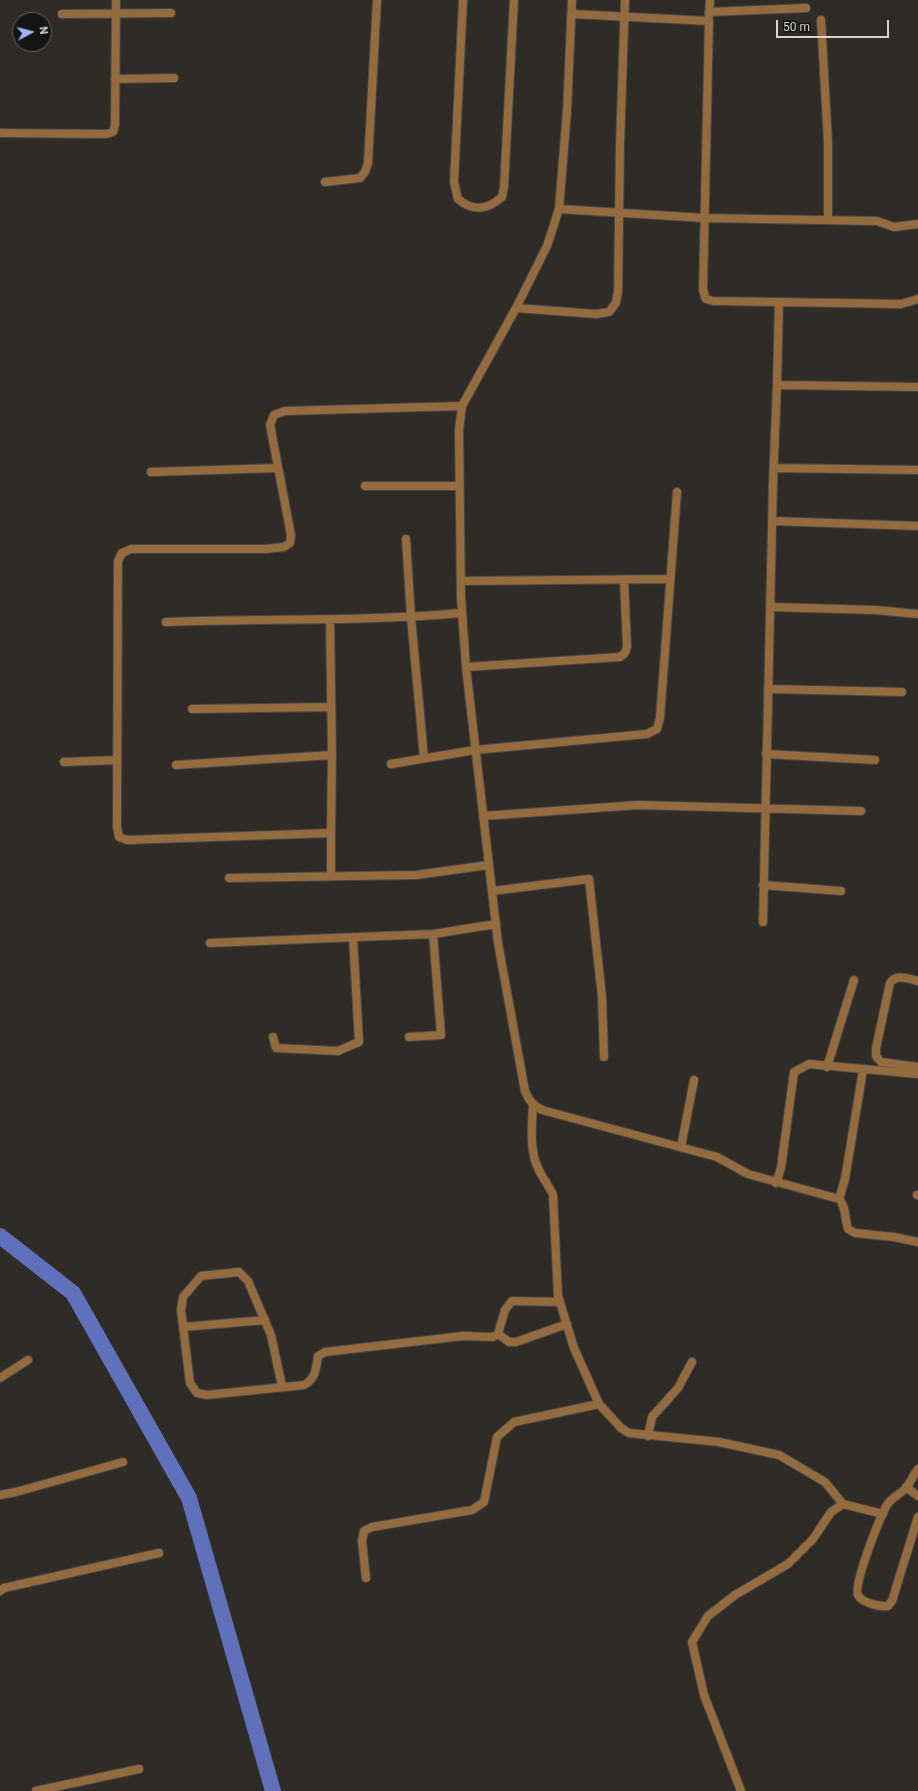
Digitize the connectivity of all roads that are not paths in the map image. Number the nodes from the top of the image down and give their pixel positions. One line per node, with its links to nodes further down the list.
1 (116, 0): 10 (street)
2 (377, 0): 20 (street)
3 (463, 0): 4 (street)
4 (514, 0)
5 (572, 0): 13 (street)
6 (625, 0): 14 (street)
7 (710, 0): 9 (street)
8 (806, 8): 9 (street)
9 (709, 12): 16 (street)
10 (116, 13): 11 (street); 12 (street); 18 (street)
11 (171, 13)
12 (62, 14)
13 (572, 14): 14 (street); 21 (street)
14 (624, 17): 16 (street); 22 (street)
15 (821, 20): 24 (street)
16 (708, 21): 23 (street)
17 (174, 78): 18 (street)
18 (115, 79): 19 (street)
19 (0, 133)
20 (325, 182)
21 (559, 209): 22 (street); 28 (street)
22 (619, 214): 23 (street); 28 (street)
23 (704, 218): 24 (street); 27 (street)
24 (828, 220): 25 (street)
25 (918, 224)
26 (918, 299): 27 (street)
27 (779, 302): 29 (street)
28 (516, 308): 31 (street)
29 (777, 385): 30 (street); 33 (street)
30 (918, 387)
31 (462, 406): 32 (street); 37 (street)
32 (277, 468): 35 (street); 60 (street)
33 (774, 468): 34 (street); 39 (street)
34 (918, 470)
35 (151, 472)
36 (365, 486): 37 (street)
37 (459, 486): 44 (street)
38 (677, 492): 42 (street)
39 (773, 521): 40 (street); 45 (street)
40 (918, 526)
41 (406, 539): 48 (street)
42 (670, 579): 43 (street); 56 (street)
43 (624, 580): 44 (street); 51 (street)
44 (461, 581): 46 (street)
45 (771, 607): 47 (street); 52 (street)
46 (461, 613): 48 (street); 51 (street)
47 (918, 614)
48 (411, 617): 49 (street); 59 (street)
49 (330, 620): 50 (street); 54 (street)
50 (166, 622)
51 (466, 667): 56 (street)
52 (768, 689): 53 (street); 57 (street)
53 (902, 692)
54 (331, 707): 55 (street); 58 (street)
55 (192, 709)
56 (475, 750): 59 (street); 67 (street)
57 (766, 754): 61 (street); 65 (street)
58 (332, 756): 64 (street); 68 (street)
59 (424, 758): 63 (street)
60 (117, 760): 62 (street); 68 (street)
61 (875, 760)
62 (64, 762)
63 (391, 764)
64 (176, 765)
65 (765, 809): 66 (street); 67 (street); 72 (street)
66 (861, 811)
67 (483, 816): 69 (street)
68 (331, 832): 70 (street)
69 (489, 865): 70 (street); 73 (street)
70 (331, 876): 71 (street)
71 (229, 878)
72 (763, 885): 74 (street); 75 (street)
73 (492, 891): 76 (street); 84 (street)
74 (841, 891)
75 (763, 922)
76 (496, 924): 77 (street); 90 (street)
77 (433, 934): 78 (street); 83 (street)
78 (353, 937): 79 (street); 82 (street)
79 (210, 943)
80 (854, 980): 85 (street)
81 (918, 981): 86 (street)
82 (273, 1037)
83 (409, 1037)
84 (604, 1057)
85 (827, 1067): 87 (street); 92 (street)
86 (918, 1067)
87 (863, 1070): 88 (street); 93 (street)
88 (918, 1074)
89 (694, 1080): 91 (street)
90 (533, 1105): 91 (street); 95 (street)
91 (681, 1147): 92 (street)
92 (776, 1183): 93 (street)
93 (838, 1199): 94 (street)
94 (918, 1242)
95 (560, 1302): 97 (street); 99 (street)
96 (265, 1320): 98 (street); 98 (street); 103 (street)
97 (567, 1324): 99 (street); 104 (street)
98 (183, 1327): 103 (street)
99 (498, 1334): 103 (street)
100 (28, 1360): 102 (street)
101 (692, 1362): 105 (street)
102 (0, 1378)
103 (282, 1386)
104 (599, 1404): 105 (street); 115 (street)
105 (648, 1436): 111 (street)
106 (123, 1462): 109 (street)
107 (918, 1468): 108 (street)
108 (906, 1487): 110 (street); 112 (street)
109 (0, 1495)
110 (918, 1496)
111 (843, 1504): 112 (street); 119 (street)
112 (883, 1514): 113 (street)
113 (918, 1517)
114 (159, 1552): 116 (street)
115 (366, 1578)
116 (0, 1591)
117 (138, 1769): 118 (street)
118 (36, 1791)
119 (741, 1791)

